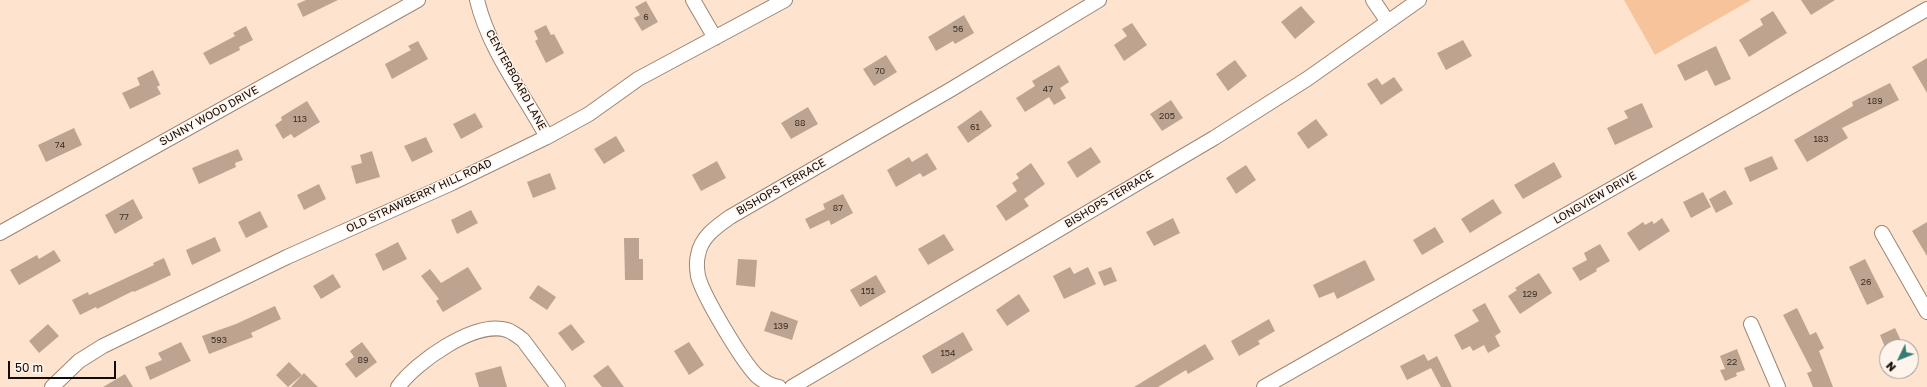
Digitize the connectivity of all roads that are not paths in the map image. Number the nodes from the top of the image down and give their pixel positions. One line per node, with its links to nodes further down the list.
1 (418, 0): 12 (street, SUNNY WOOD DRIVE)
2 (478, 0): 11 (street, CENTERBOARD LANE)
3 (693, 0): 10 (street)
4 (785, 0): 10 (street, OLD STRAWBERRY HILL ROAD)
5 (1099, 0): 19 (street, BISHOPS TERRACE)
6 (1373, 0): 9 (street)
7 (1419, 0): 9 (street, BISHOPS TERRACE)
8 (1927, 9): 21 (street, LONGVIEW DRIVE)
9 (1388, 22): 20 (street, BISHOPS TERRACE)
10 (715, 38): 11 (street, OLD STRAWBERRY HILL ROAD)
11 (547, 137): 16 (street, OLD STRAWBERRY HILL ROAD)
12 (0, 233)
13 (1882, 233): 14 (street)
14 (1927, 312)
15 (1751, 324): 22 (street)
16 (52, 387)
17 (398, 387): 18 (street)
18 (558, 387)
19 (779, 387)
20 (792, 387)
21 (1264, 387)
22 (1778, 387)

